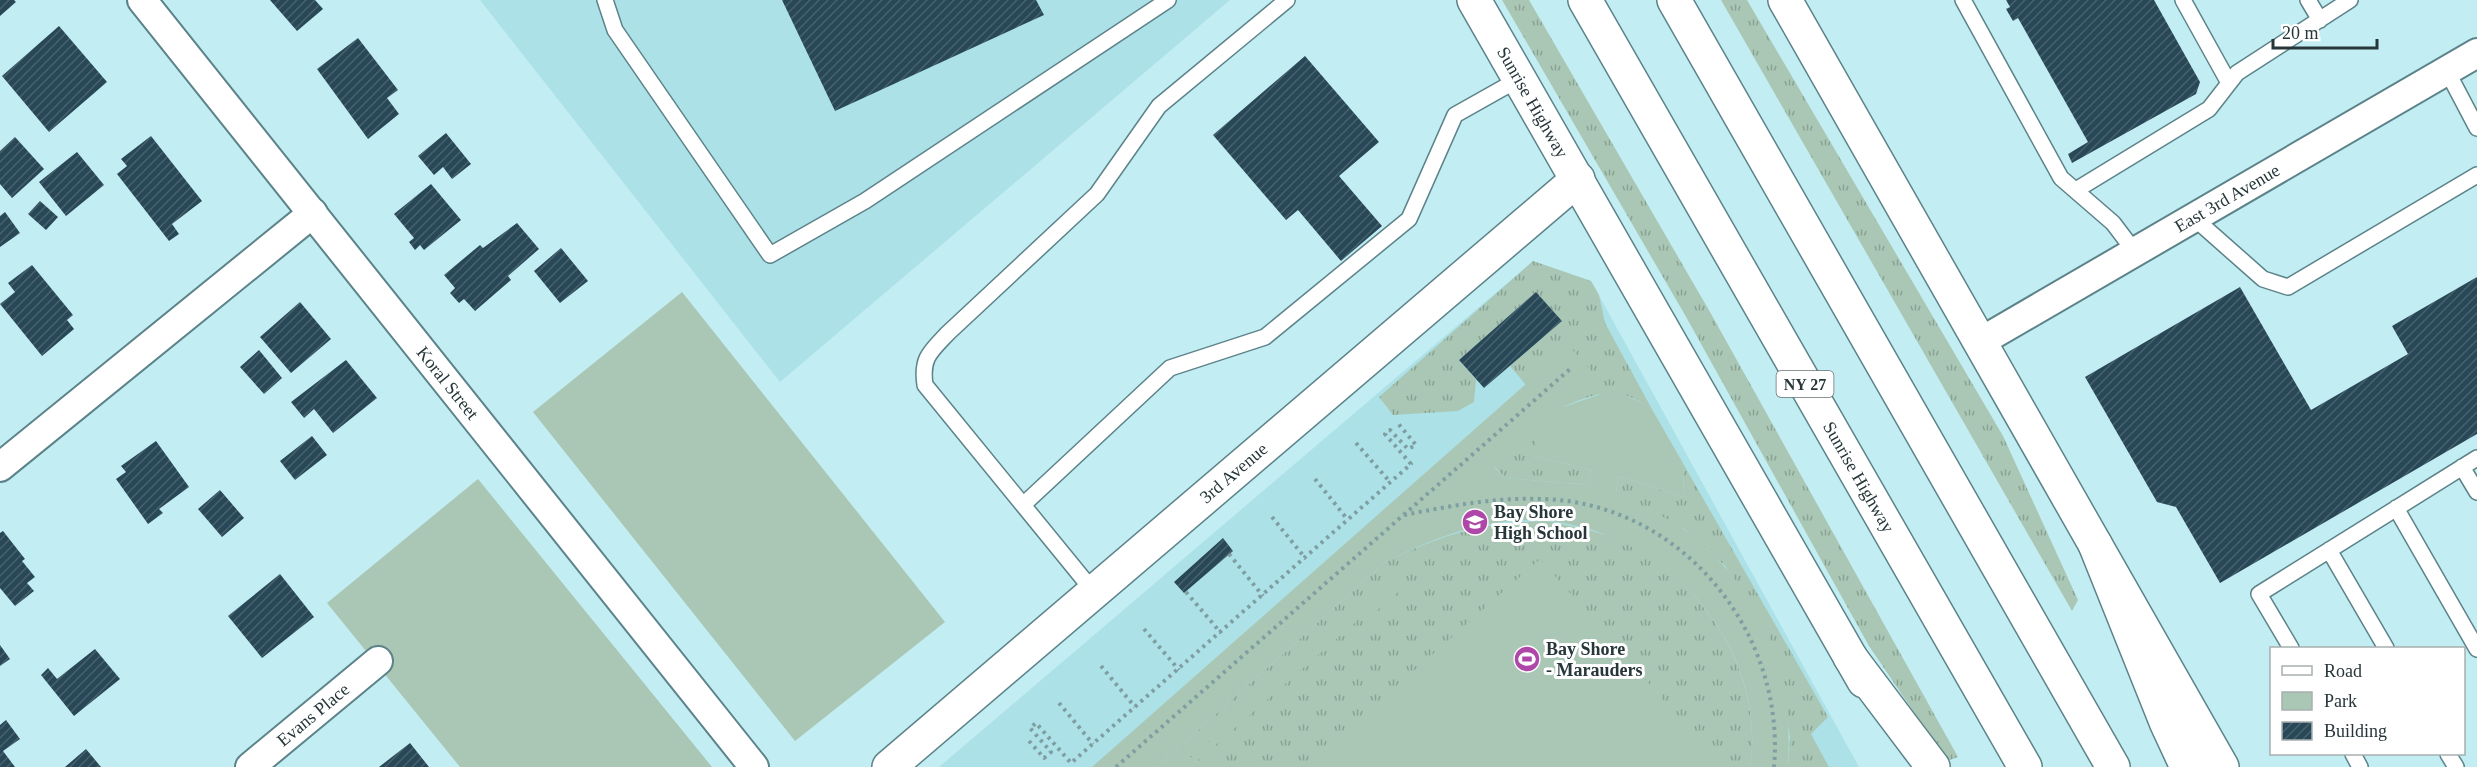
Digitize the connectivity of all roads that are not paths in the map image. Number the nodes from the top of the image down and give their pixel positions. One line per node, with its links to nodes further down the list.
1 (142, 0): 22 (street, Koral Street)
2 (605, 0): 3 (lane)
3 (1168, 0)
4 (1287, 0): 30 (lane)
5 (1474, 0): 16 (main road, Sunrise Highway)
6 (1585, 0): 45 (main road, Sunrise Highway / NY 27)
7 (1674, 0): 46 (main road)
8 (1785, 0): 25 (main road)
9 (1963, 0): 21 (lane)
10 (2183, 0): 17 (lane)
11 (2308, 0): 13 (lane)
12 (2350, 0): 13 (lane)
13 (2320, 20): 17 (lane)
14 (2477, 53): 15 (street, East 3rd Avenue)
15 (2446, 71): 18 (lane); 23 (street, East 3rd Avenue)
16 (1519, 79): 20 (main road, Sunrise Highway); 30 (lane)
17 (2229, 83): 21 (lane)
18 (2477, 128)
19 (2477, 175): 23 (lane)
20 (1578, 179): 34 (main road, 3rd Avenue); 38 (main road, Sunrise Highway)
21 (2076, 190): 24 (lane)
22 (313, 213): 27 (street); 41 (street, Koral Street)
23 (2194, 218): 24 (street, East 3rd Avenue)
24 (2135, 252): 25 (street, East 3rd Avenue)
25 (1980, 342): 32 (main road)
26 (2477, 458): 28 (lane)
27 (0, 467)
28 (2462, 467): 29 (lane); 31 (lane)
29 (2477, 492)
30 (1023, 505): 34 (lane)
31 (2396, 508): 33 (lane); 37 (lane)
32 (2095, 544): 47 (main road); 48 (main road)
33 (2329, 550): 35 (lane); 36 (lane)
34 (1094, 592): 42 (main road, 3rd Avenue)
35 (2290, 647)
36 (2385, 647)
37 (2477, 650)
38 (1850, 657): 43 (main road, Sunrise Highway); 44 (main road)
39 (378, 661): 40 (street, Evans Place)
40 (250, 767)
41 (754, 767)
42 (889, 767)
43 (1913, 767)
44 (1933, 767)
45 (2025, 767)
46 (2113, 767)
47 (2187, 767)
48 (2222, 767)

